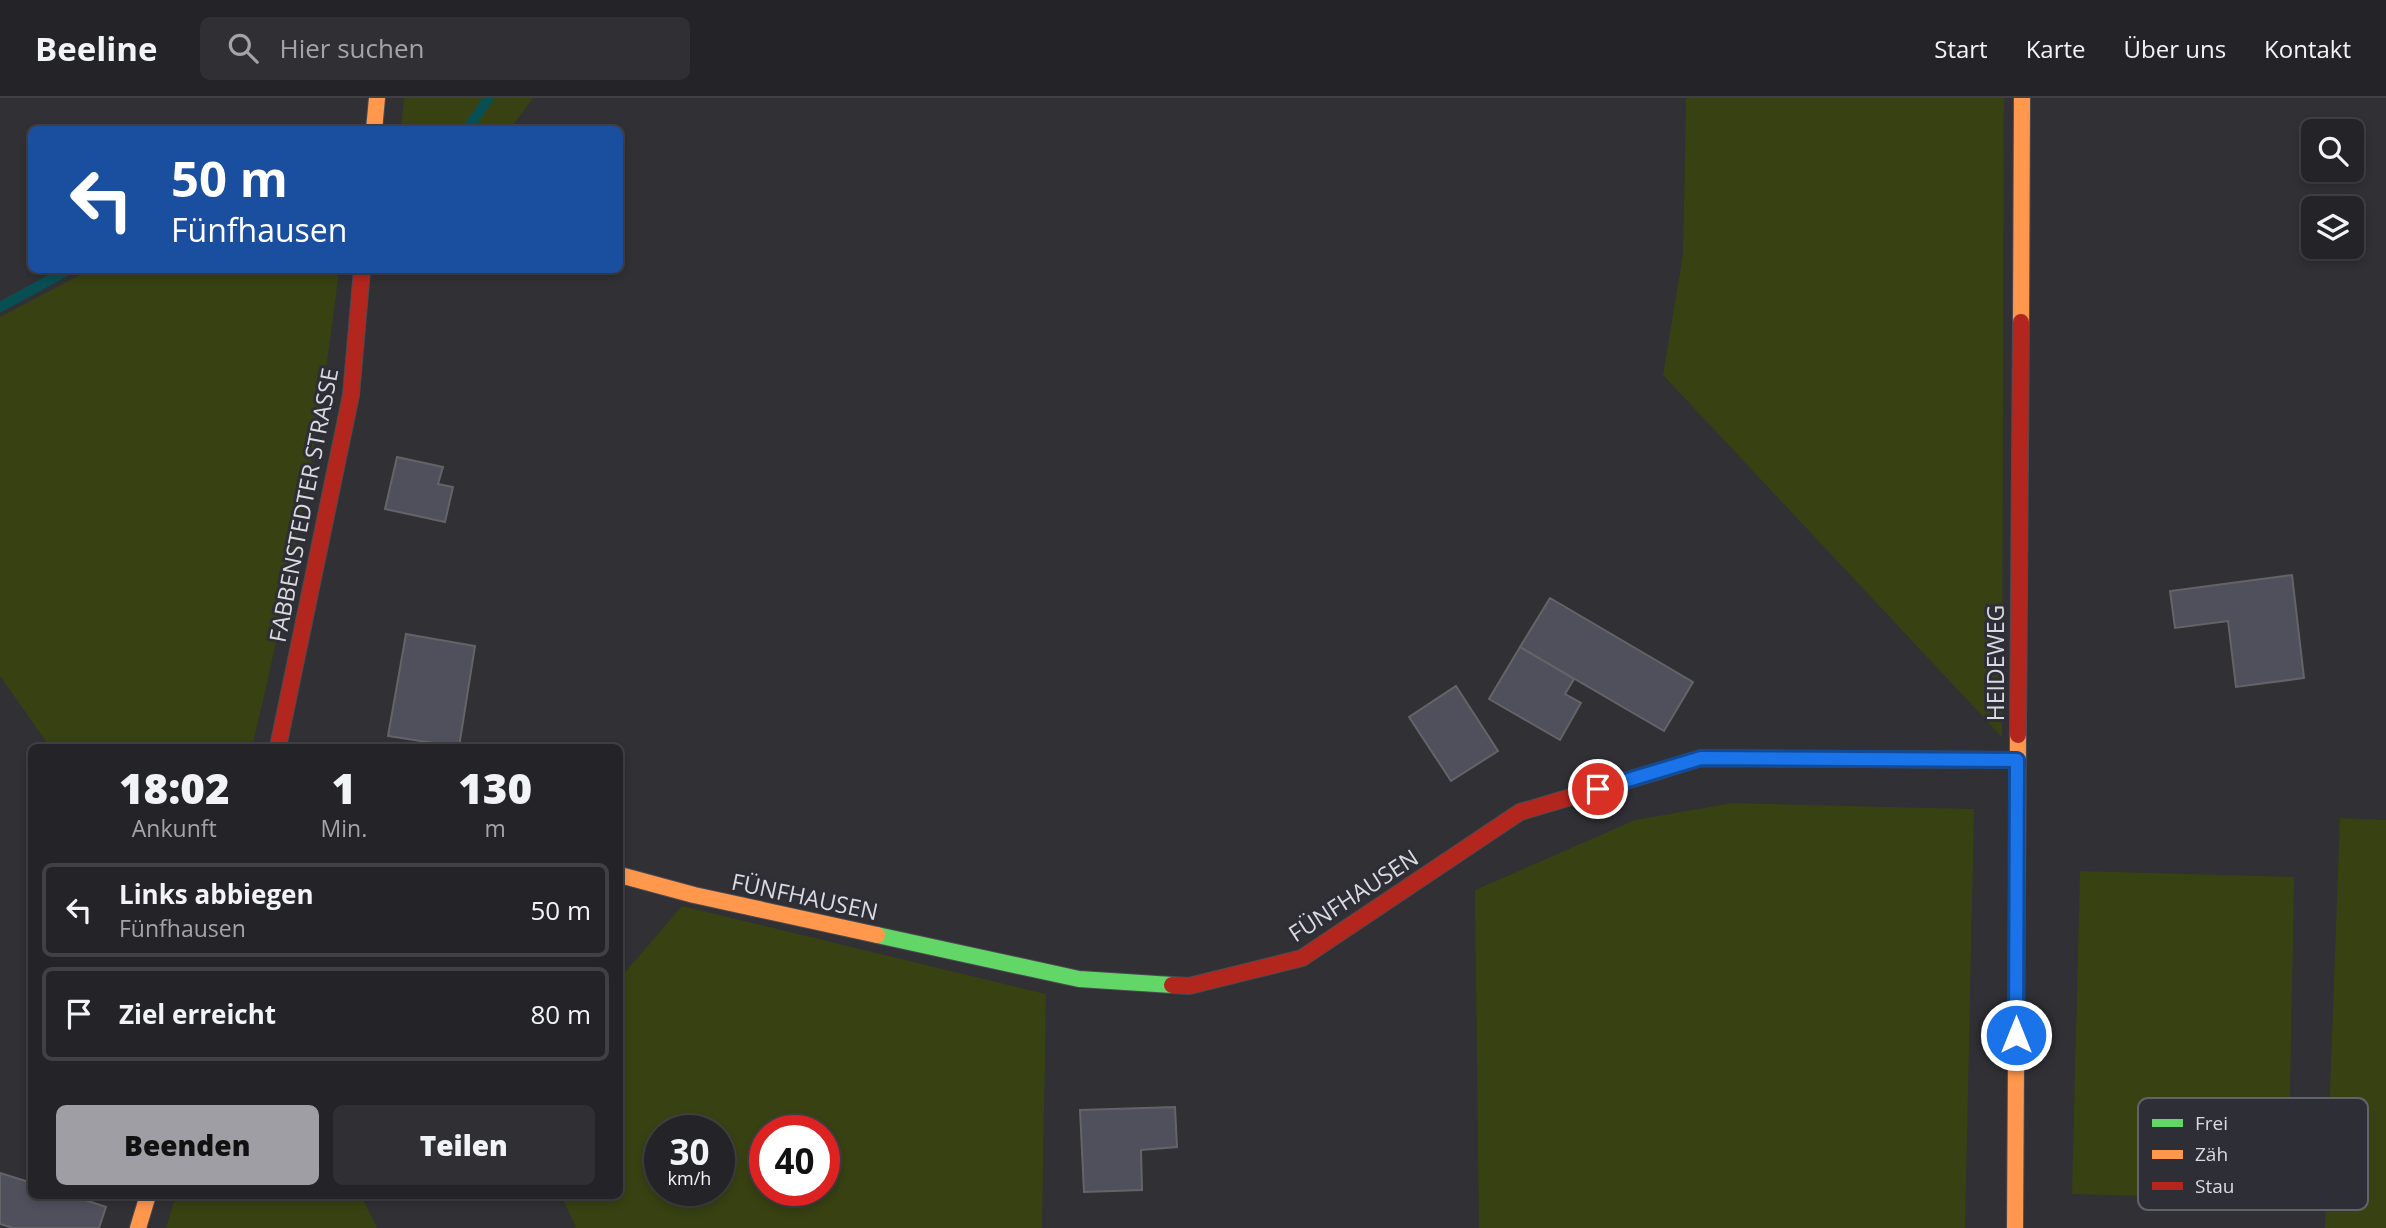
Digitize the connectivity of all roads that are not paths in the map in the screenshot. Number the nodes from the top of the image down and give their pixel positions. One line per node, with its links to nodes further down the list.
1 (377, 98): 3 (street)
2 (2022, 98): 6 (street, HEIDEWEG)
3 (374, 126)
4 (362, 273): 5 (street, FABBENSTEDTER STRASSE)
5 (279, 744)
6 (2017, 760): 7 (street, FÜNFHAUSEN); 10 (street, HEIDEWEG)
7 (623, 876)
8 (147, 1199): 9 (street)
9 (138, 1228)
10 (2015, 1228)

